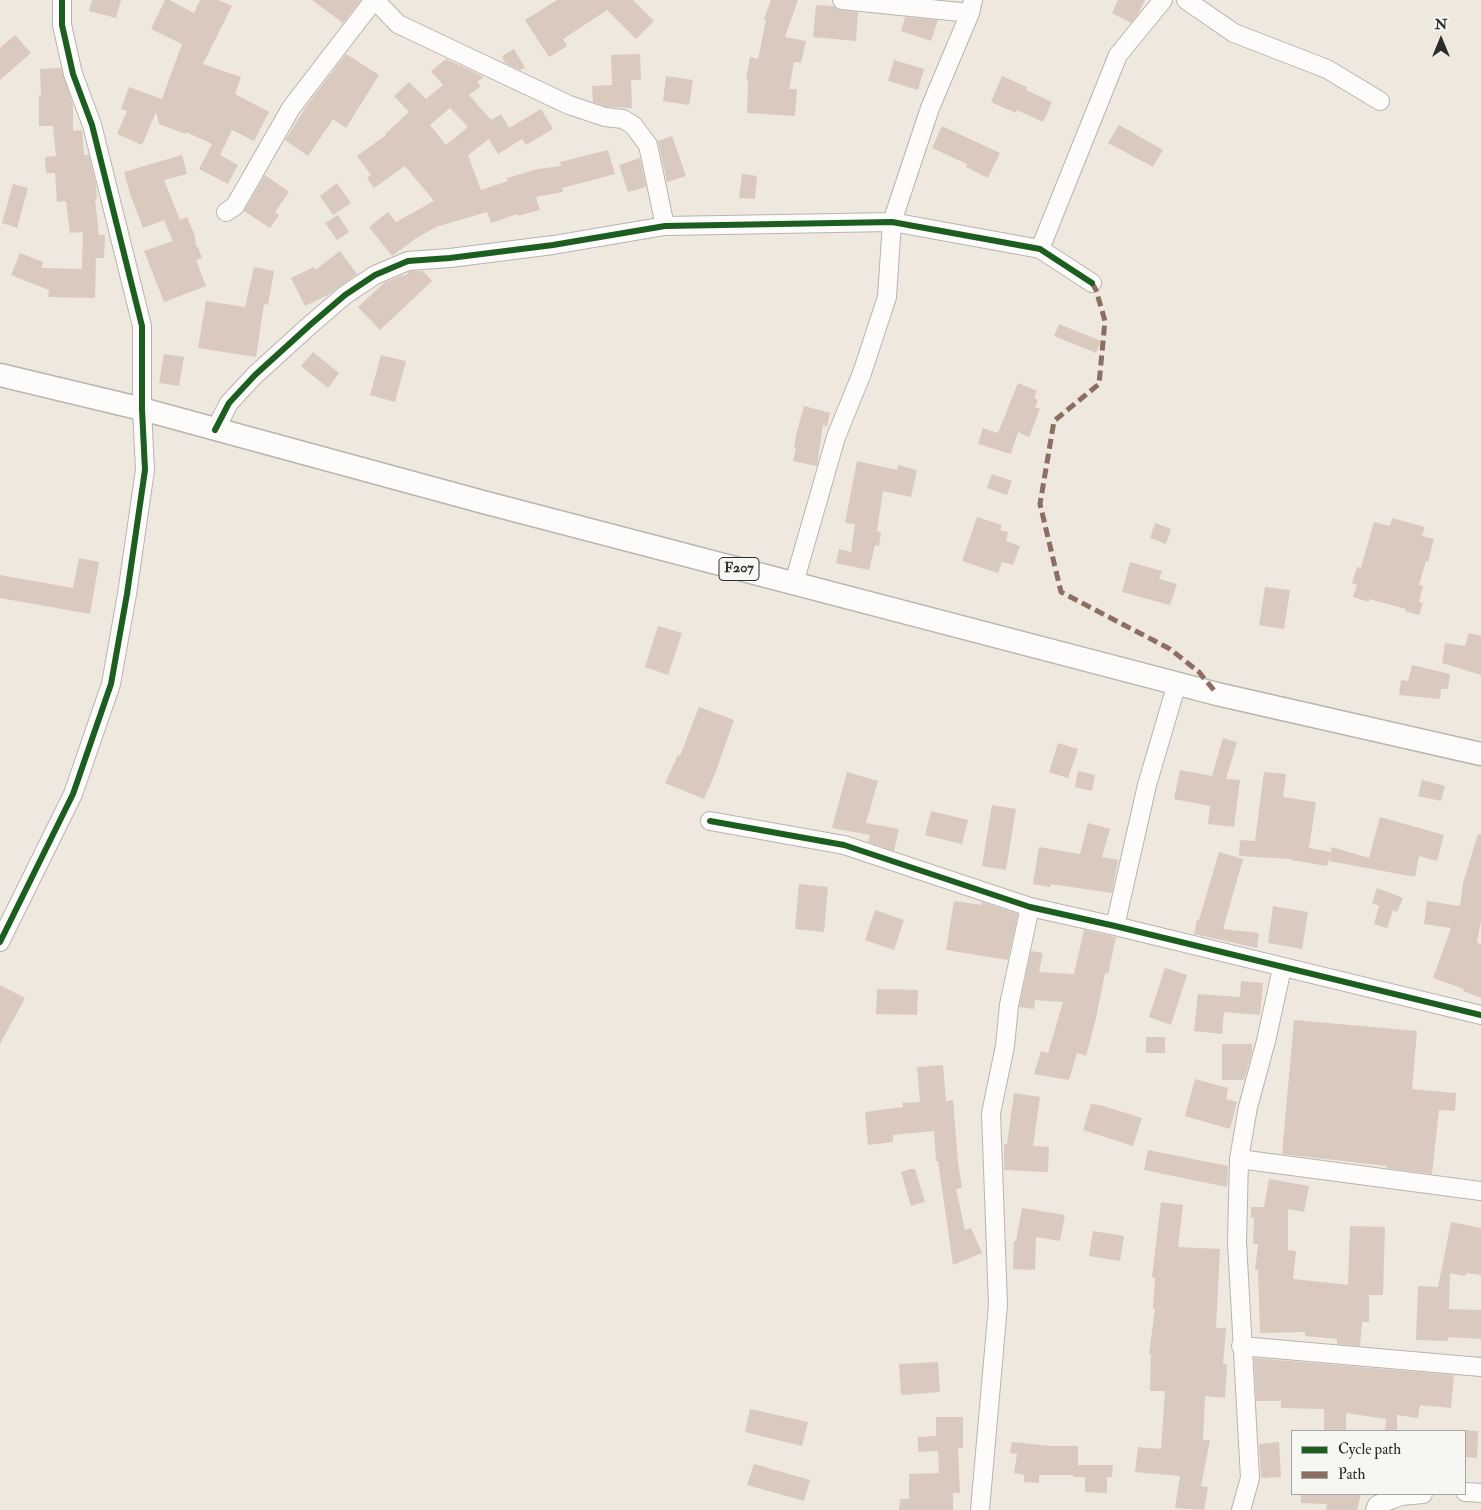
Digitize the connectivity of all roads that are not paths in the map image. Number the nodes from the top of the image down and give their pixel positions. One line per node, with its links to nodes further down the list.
1 (62, 0): 14 (street)
2 (375, 0): 8 (street); 10 (street)
3 (842, 0): 6 (street)
4 (1163, 0): 11 (street)
5 (1186, 0): 7 (street)
6 (971, 7): 9 (street)
7 (1380, 101)
8 (226, 212)
9 (892, 222): 10 (street); 11 (street); 16 (street)
10 (665, 226): 15 (street)
11 (1040, 249): 12 (street)
12 (1092, 283)
13 (0, 375): 14 (main road, F207)
14 (142, 410): 15 (main road, F207); 22 (street)
15 (215, 430): 16 (main road, F207)
16 (794, 584): 17 (main road, F207)
17 (1177, 683): 18 (main road, F207); 21 (street)
18 (1481, 754)
19 (710, 821): 20 (street)
20 (1030, 907): 21 (street); 32 (street)
21 (1115, 926): 23 (street)
22 (0, 942)
23 (1282, 968): 24 (street); 25 (street)
24 (1481, 1015)
25 (1239, 1159): 26 (street); 27 (street)
26 (1481, 1191)
27 (1241, 1346): 28 (street); 33 (street)
28 (1481, 1367)
29 (1466, 1492): 30 (street)
30 (1481, 1493)
31 (1412, 1495): 34 (street)
32 (980, 1510)
33 (1241, 1510)
34 (1375, 1510)

